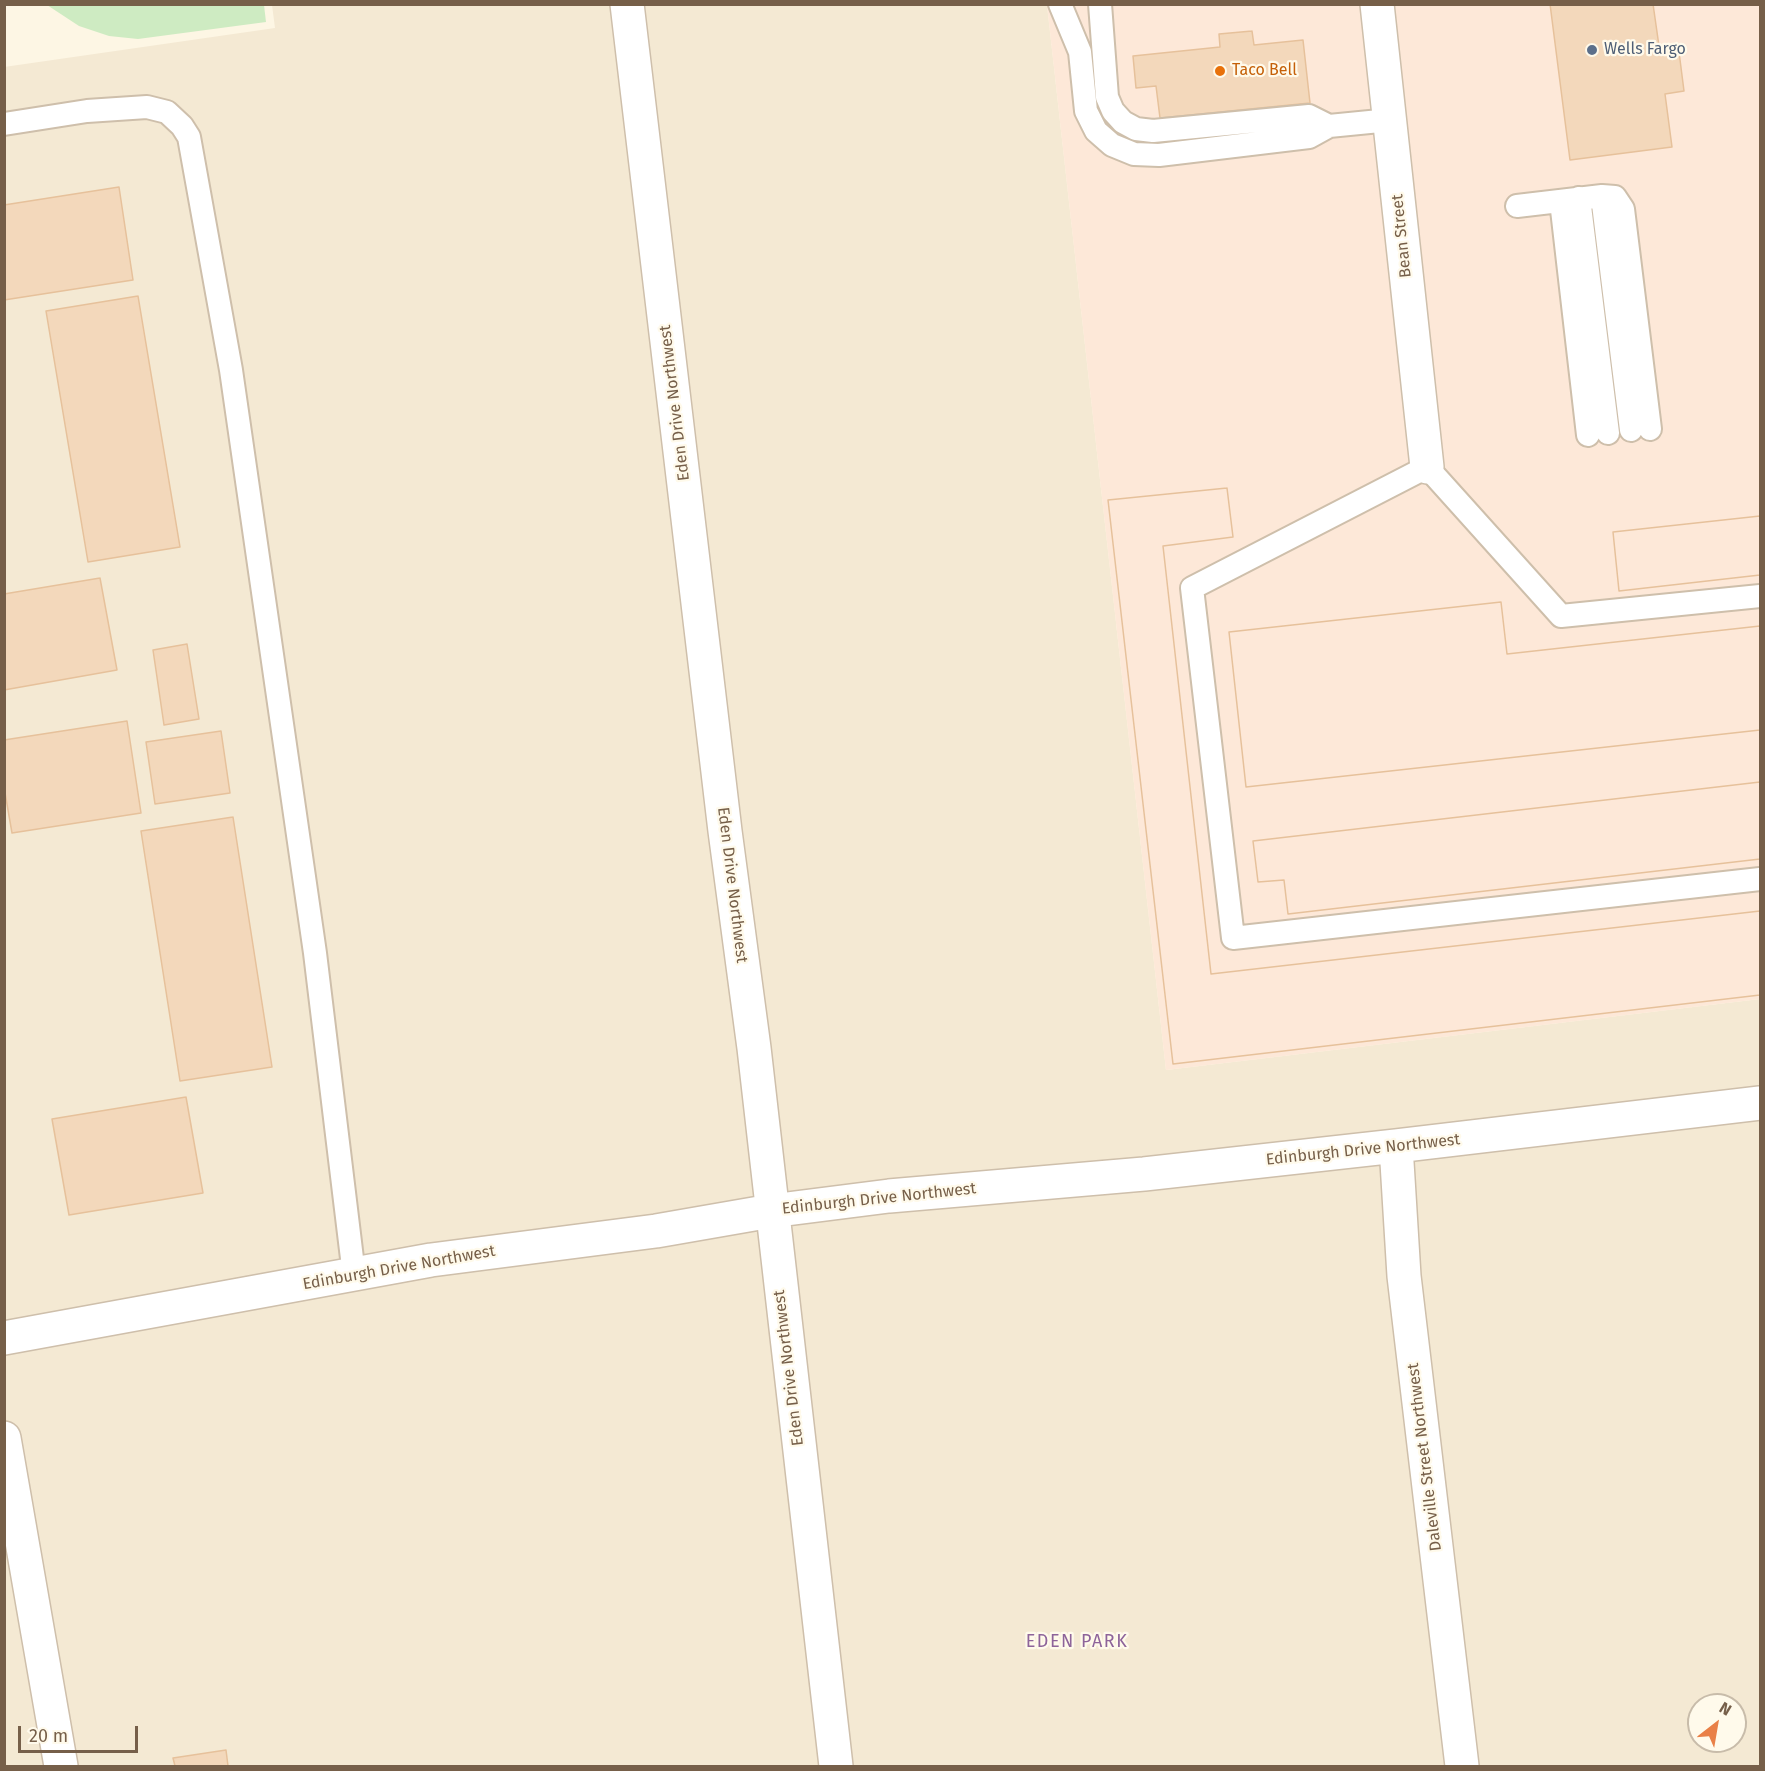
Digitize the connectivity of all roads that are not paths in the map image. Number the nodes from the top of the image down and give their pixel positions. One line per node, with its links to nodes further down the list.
1 (627, 4): 17 (street, Eden Drive Northwest)
2 (1060, 4): 7 (lane)
3 (1100, 4): 7 (lane)
4 (1377, 4): 5 (street, Bean Street)
5 (1390, 120): 7 (lane); 12 (street, Bean Street)
6 (4, 124): 18 (lane)
7 (1329, 126)
8 (1570, 200): 9 (lane); 10 (lane); 11 (lane)
9 (1517, 206)
10 (1641, 430)
11 (1598, 434)
12 (1427, 467): 13 (lane); 14 (lane)
13 (1761, 596)
14 (1761, 879)
15 (1761, 1103): 16 (street, Edinburgh Drive Northwest)
16 (1396, 1146): 17 (street, Edinburgh Drive Northwest); 23 (street, Daleville Street Northwest)
17 (771, 1211): 18 (street, Edinburgh Drive Northwest); 22 (street, Eden Drive Northwest)
18 (354, 1275): 19 (street, Edinburgh Drive Northwest)
19 (4, 1338)
20 (4, 1438): 21 (street)
21 (61, 1767)
22 (836, 1767)
23 (1462, 1767)

